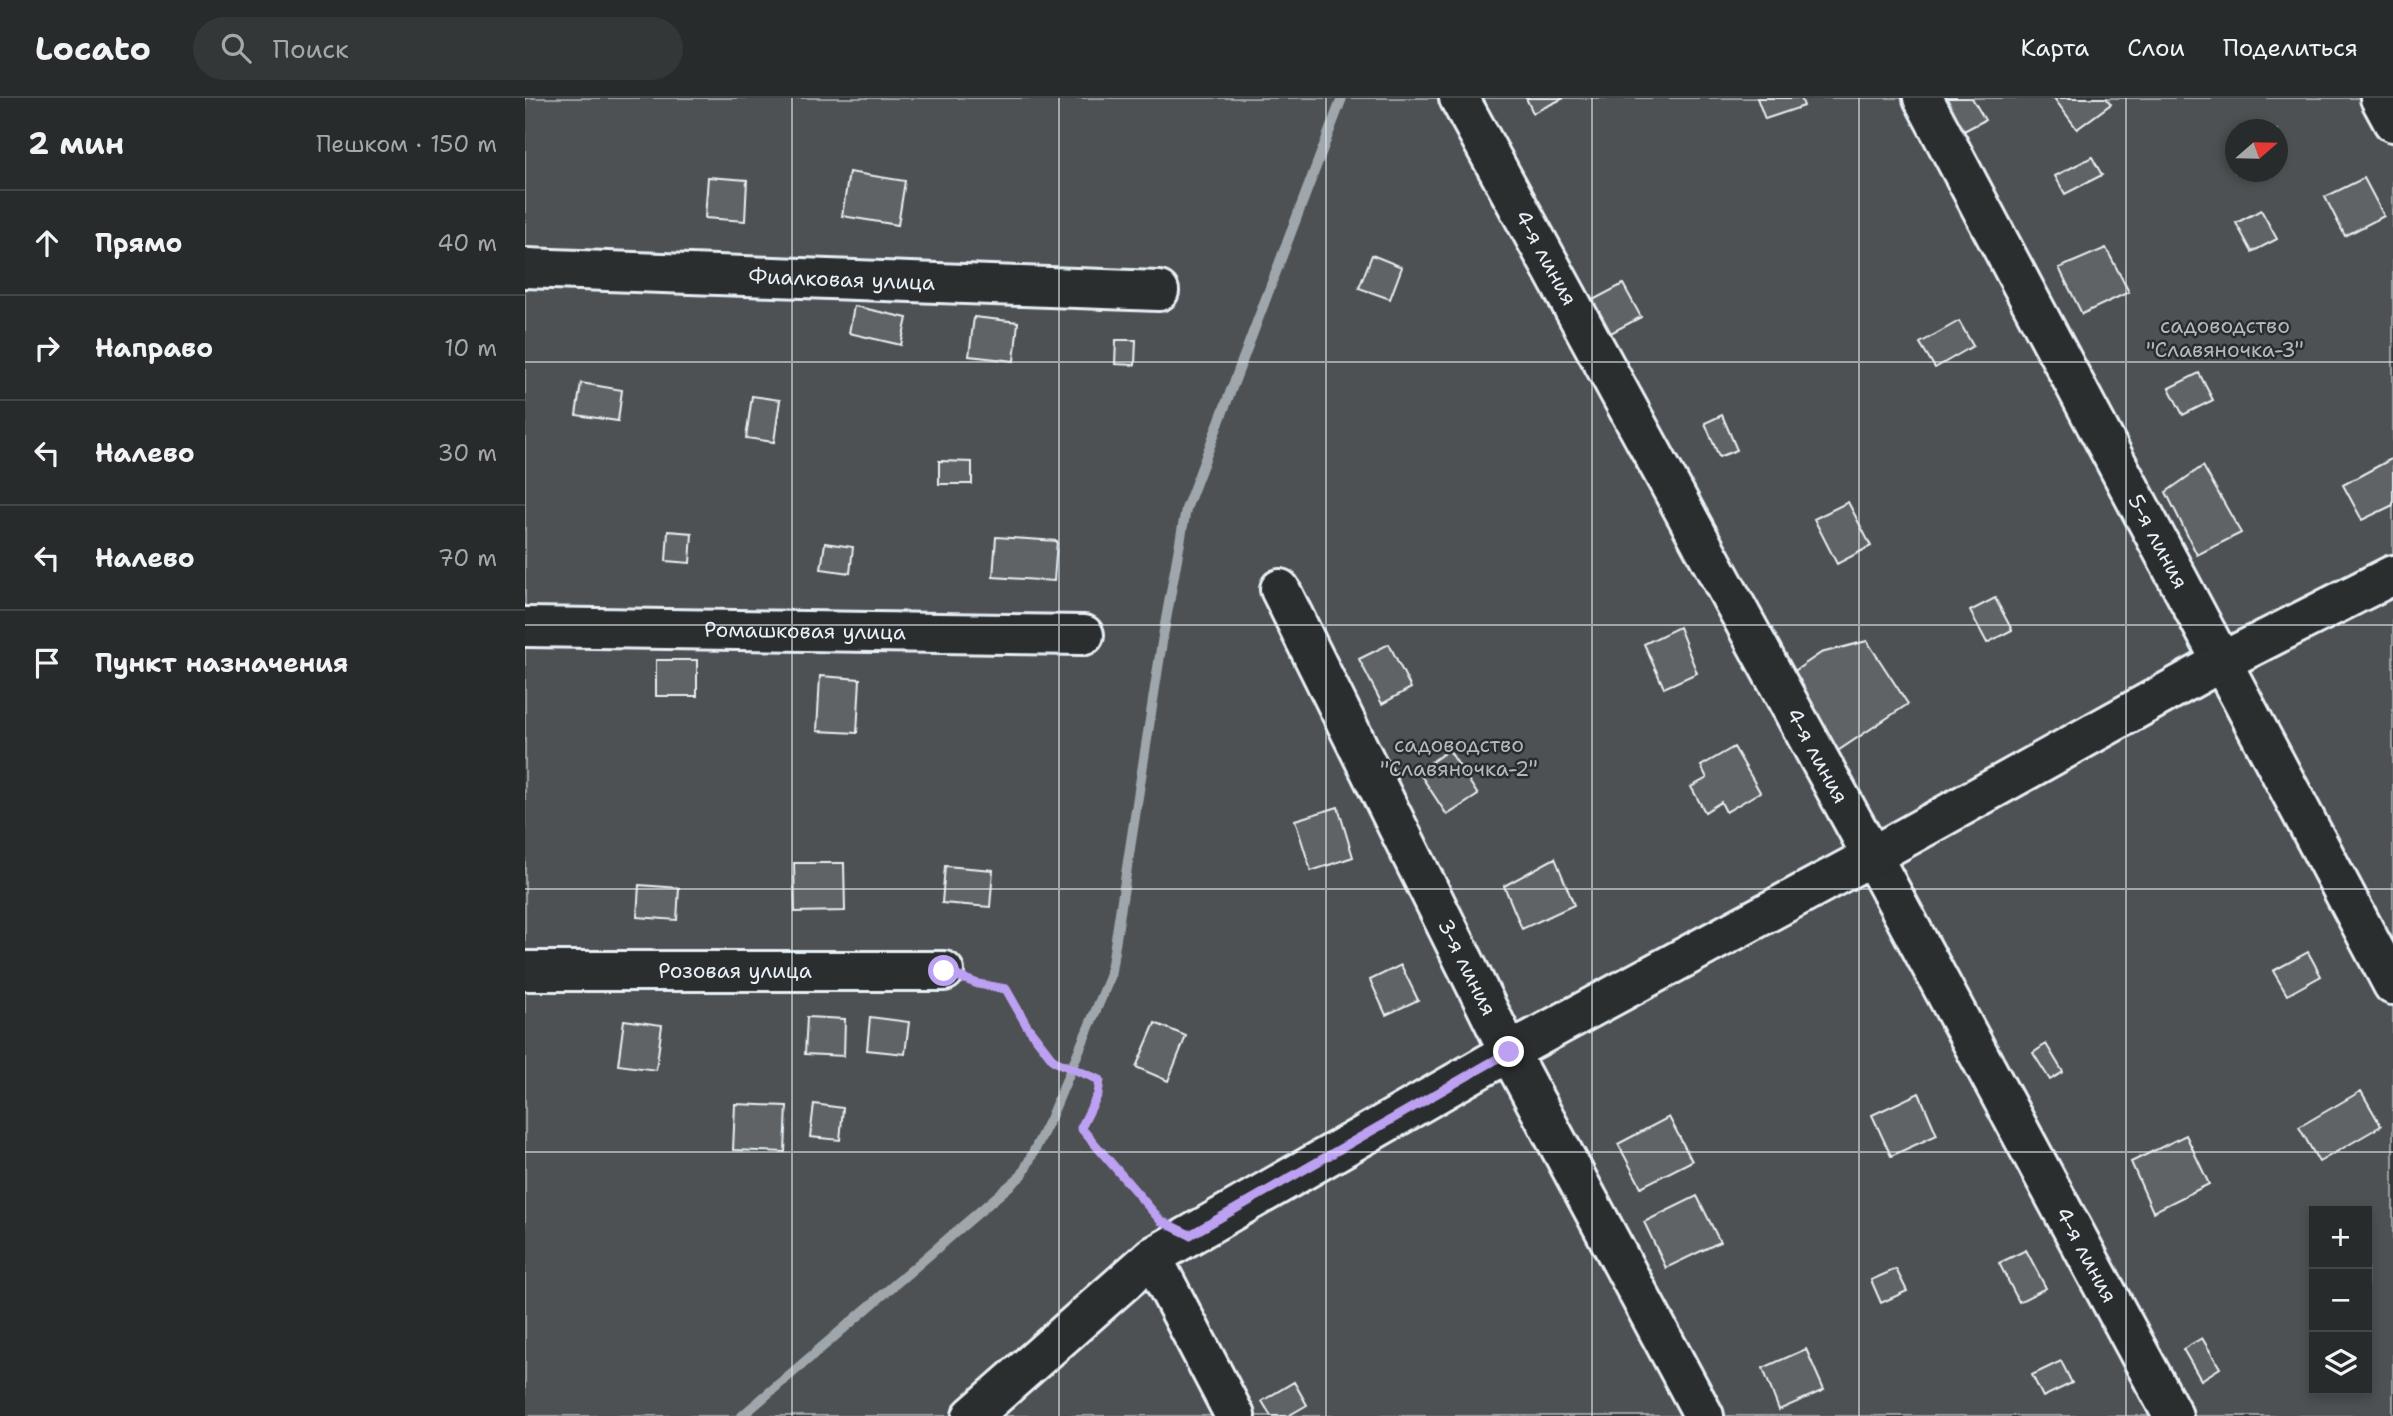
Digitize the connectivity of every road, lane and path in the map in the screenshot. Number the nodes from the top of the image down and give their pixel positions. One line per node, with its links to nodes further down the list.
1 (1459, 98): 12 (street, 4-я линия)
2 (1923, 98): 11 (street, 5-я линия)
3 (2380, 98): 4 (street)
4 (2393, 122)
5 (525, 268): 6 (street, Фиалковая улица)
6 (1159, 291)
7 (2393, 575): 11 (street)
8 (1280, 589): 16 (street, 3-я линия)
9 (525, 626): 10 (street, Ромашковая улица)
10 (1084, 635)
11 (2223, 662): 12 (street); 15 (street, 5-я линия)
12 (1872, 856): 16 (street); 22 (street, 4-я линия)
13 (525, 971): 14 (street, Розовая улица)
14 (944, 971): 17 (path)
15 (2393, 985)
16 (1509, 1052): 17 (street); 21 (street, 3-я линия)
17 (1190, 1235): 18 (street)
18 (1151, 1257): 19 (street); 20 (street)
19 (972, 1416)
20 (1235, 1416)
21 (1704, 1416)
22 (2173, 1416)

